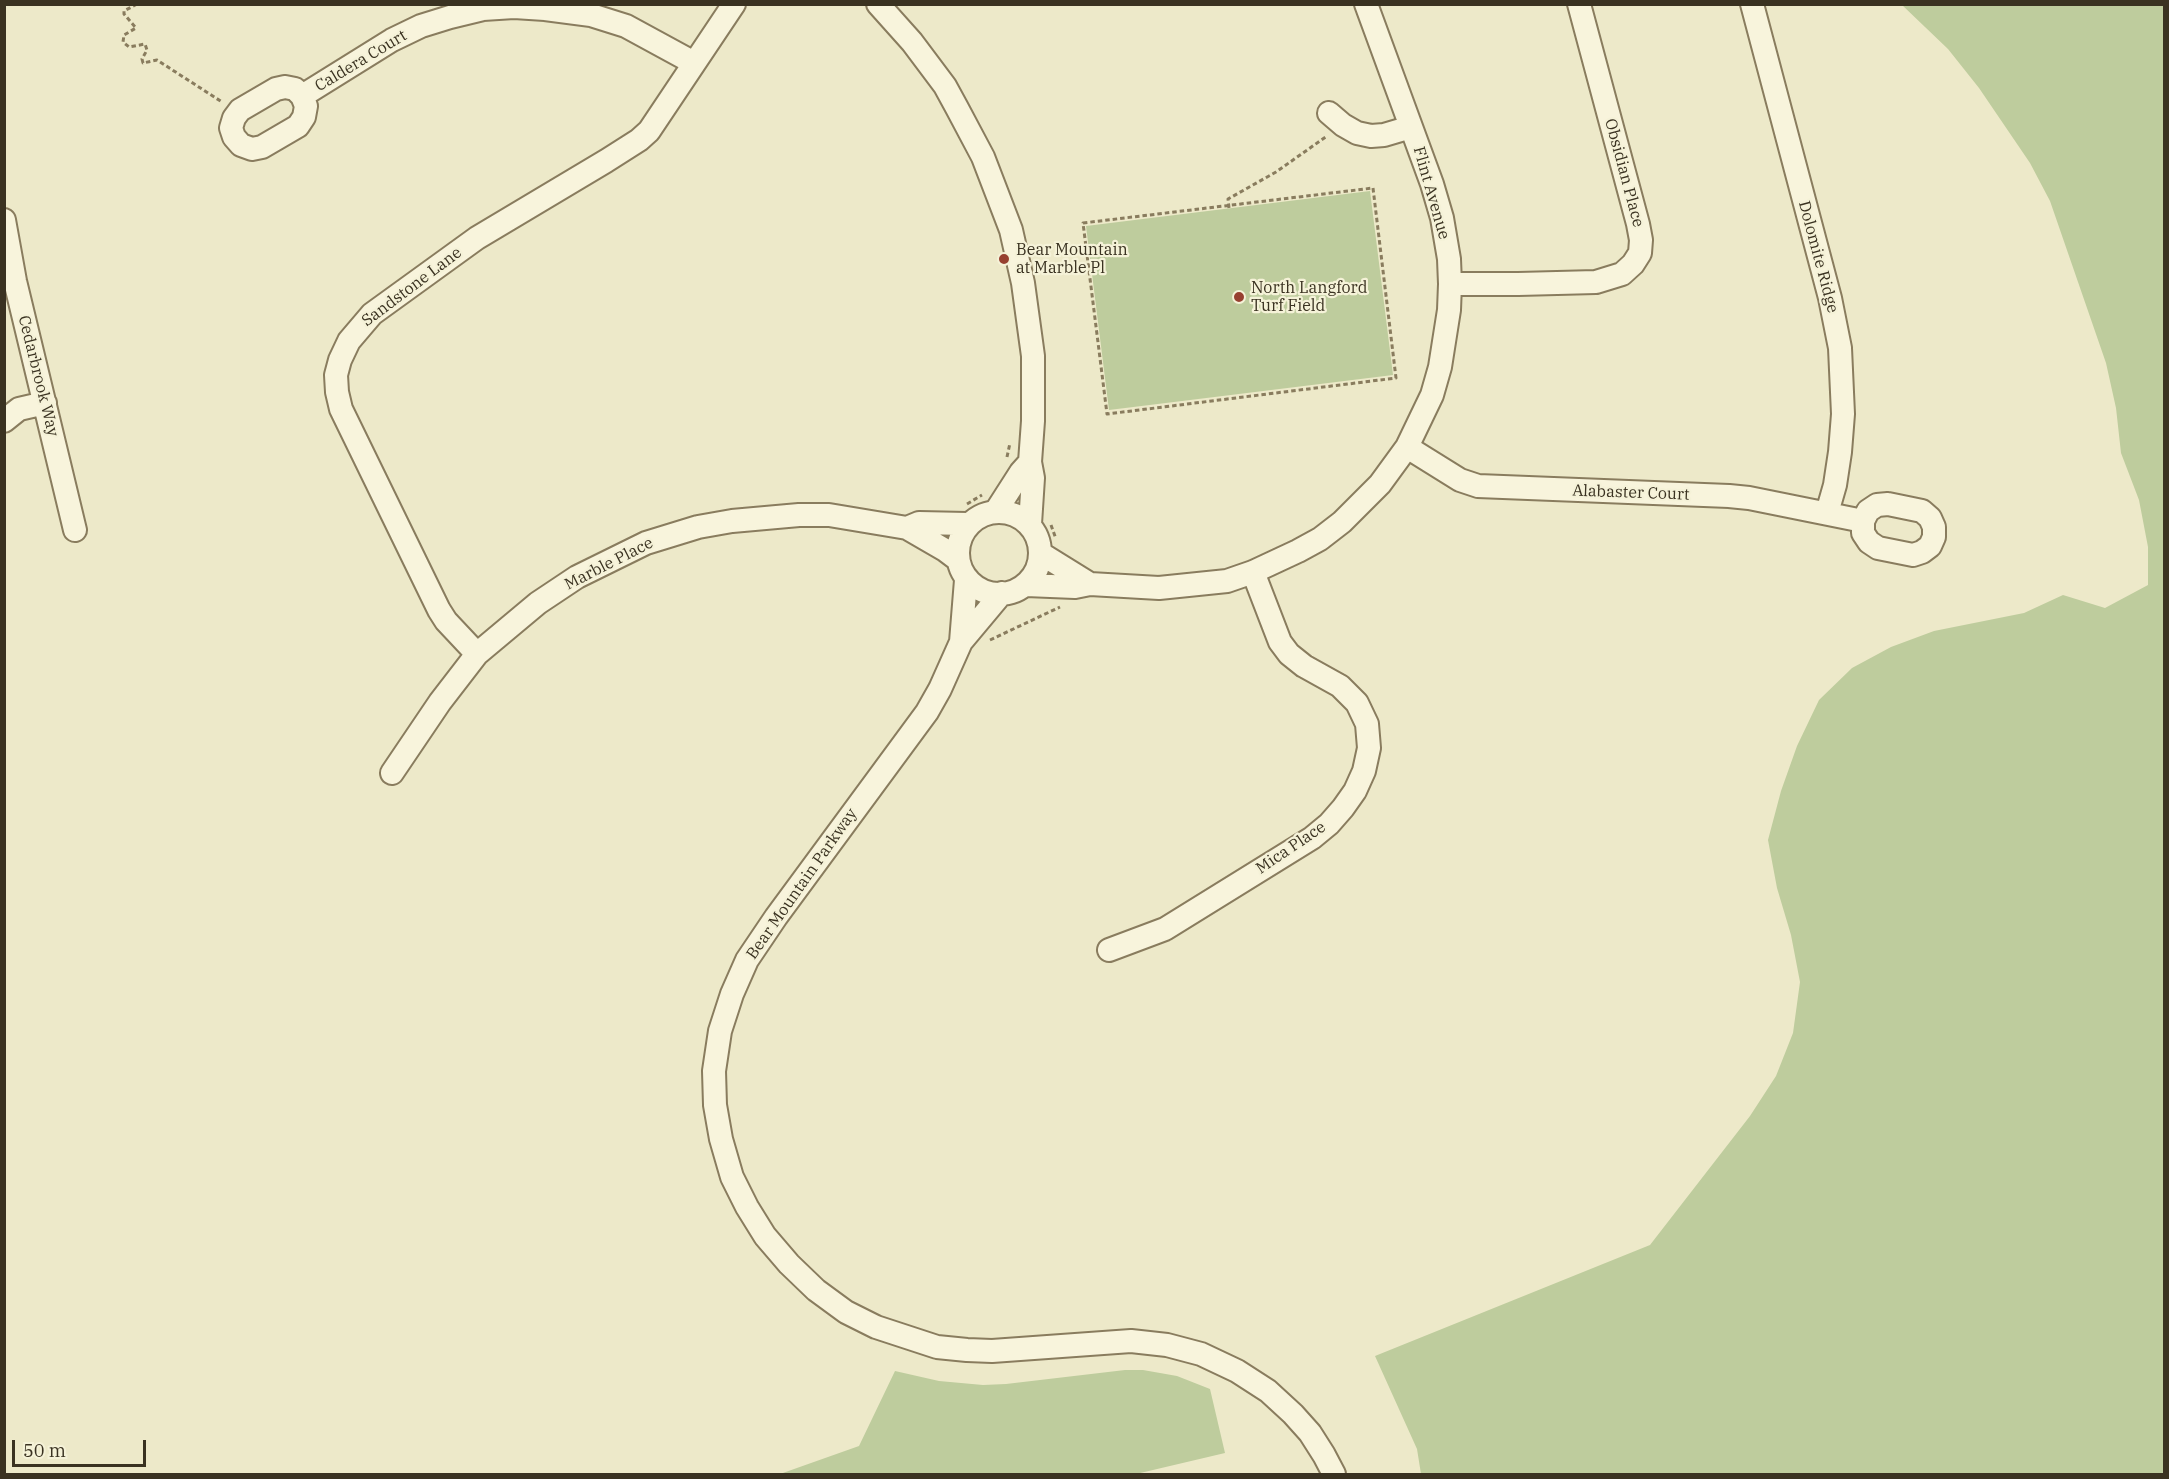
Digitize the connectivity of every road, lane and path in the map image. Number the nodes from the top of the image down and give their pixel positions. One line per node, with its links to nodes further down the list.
1 (137, 4): 9 (path)
2 (734, 4): 7 (street, Sandstone Lane)
3 (878, 4): 18 (street)
4 (1366, 4): 11 (street, Flint Avenue)
5 (1579, 4): 14 (street, Obsidian Place)
6 (1752, 4): 20 (street, Dolomite Ridge)
7 (694, 63): 8 (street, Caldera Court); 36 (street, Sandstone Lane)
8 (302, 96)
9 (228, 106)
10 (1336, 119): 11 (street); 12 (path)
11 (1411, 127): 14 (street, Flint Avenue)
12 (1229, 207): 12 (path)
13 (4, 220): 15 (street, Cedarbrook Way)
14 (1450, 284): 17 (street, Flint Avenue)
15 (45, 403): 16 (street); 25 (street, Cedarbrook Way)
16 (4, 421)
17 (1407, 447): 20 (street, Alabaster Court); 29 (street, Flint Avenue)
18 (1030, 462): 19 (street); 23 (street)
19 (990, 502): 21 (street); 21 (path); 23 (street)
20 (1827, 513): 22 (street, Alabaster Court)
21 (964, 515): 24 (street, Marble Place); 28 (street, Bear Mountain Parkway)
22 (1863, 521)
23 (1039, 523): 26 (path); 27 (street)
24 (906, 528): 28 (street, Marble Place); 36 (street, Marble Place)
25 (75, 530)
26 (1061, 545)
27 (1040, 553): 30 (street, Flint Avenue); 31 (street)
28 (961, 570): 32 (street, Marble Place); 34 (street, Bear Mountain Parkway)
29 (1253, 572): 30 (street, Flint Avenue); 38 (street, Mica Place)
30 (1090, 584): 31 (street, Flint Avenue)
31 (1026, 585): 32 (street)
32 (1002, 593): 34 (street, Bear Mountain Parkway)
33 (1065, 605): 35 (path)
34 (961, 642): 39 (street, Bear Mountain Parkway)
35 (983, 642)
36 (477, 654): 37 (street, Marble Place)
37 (392, 773)
38 (1109, 950)
39 (1334, 1474)

